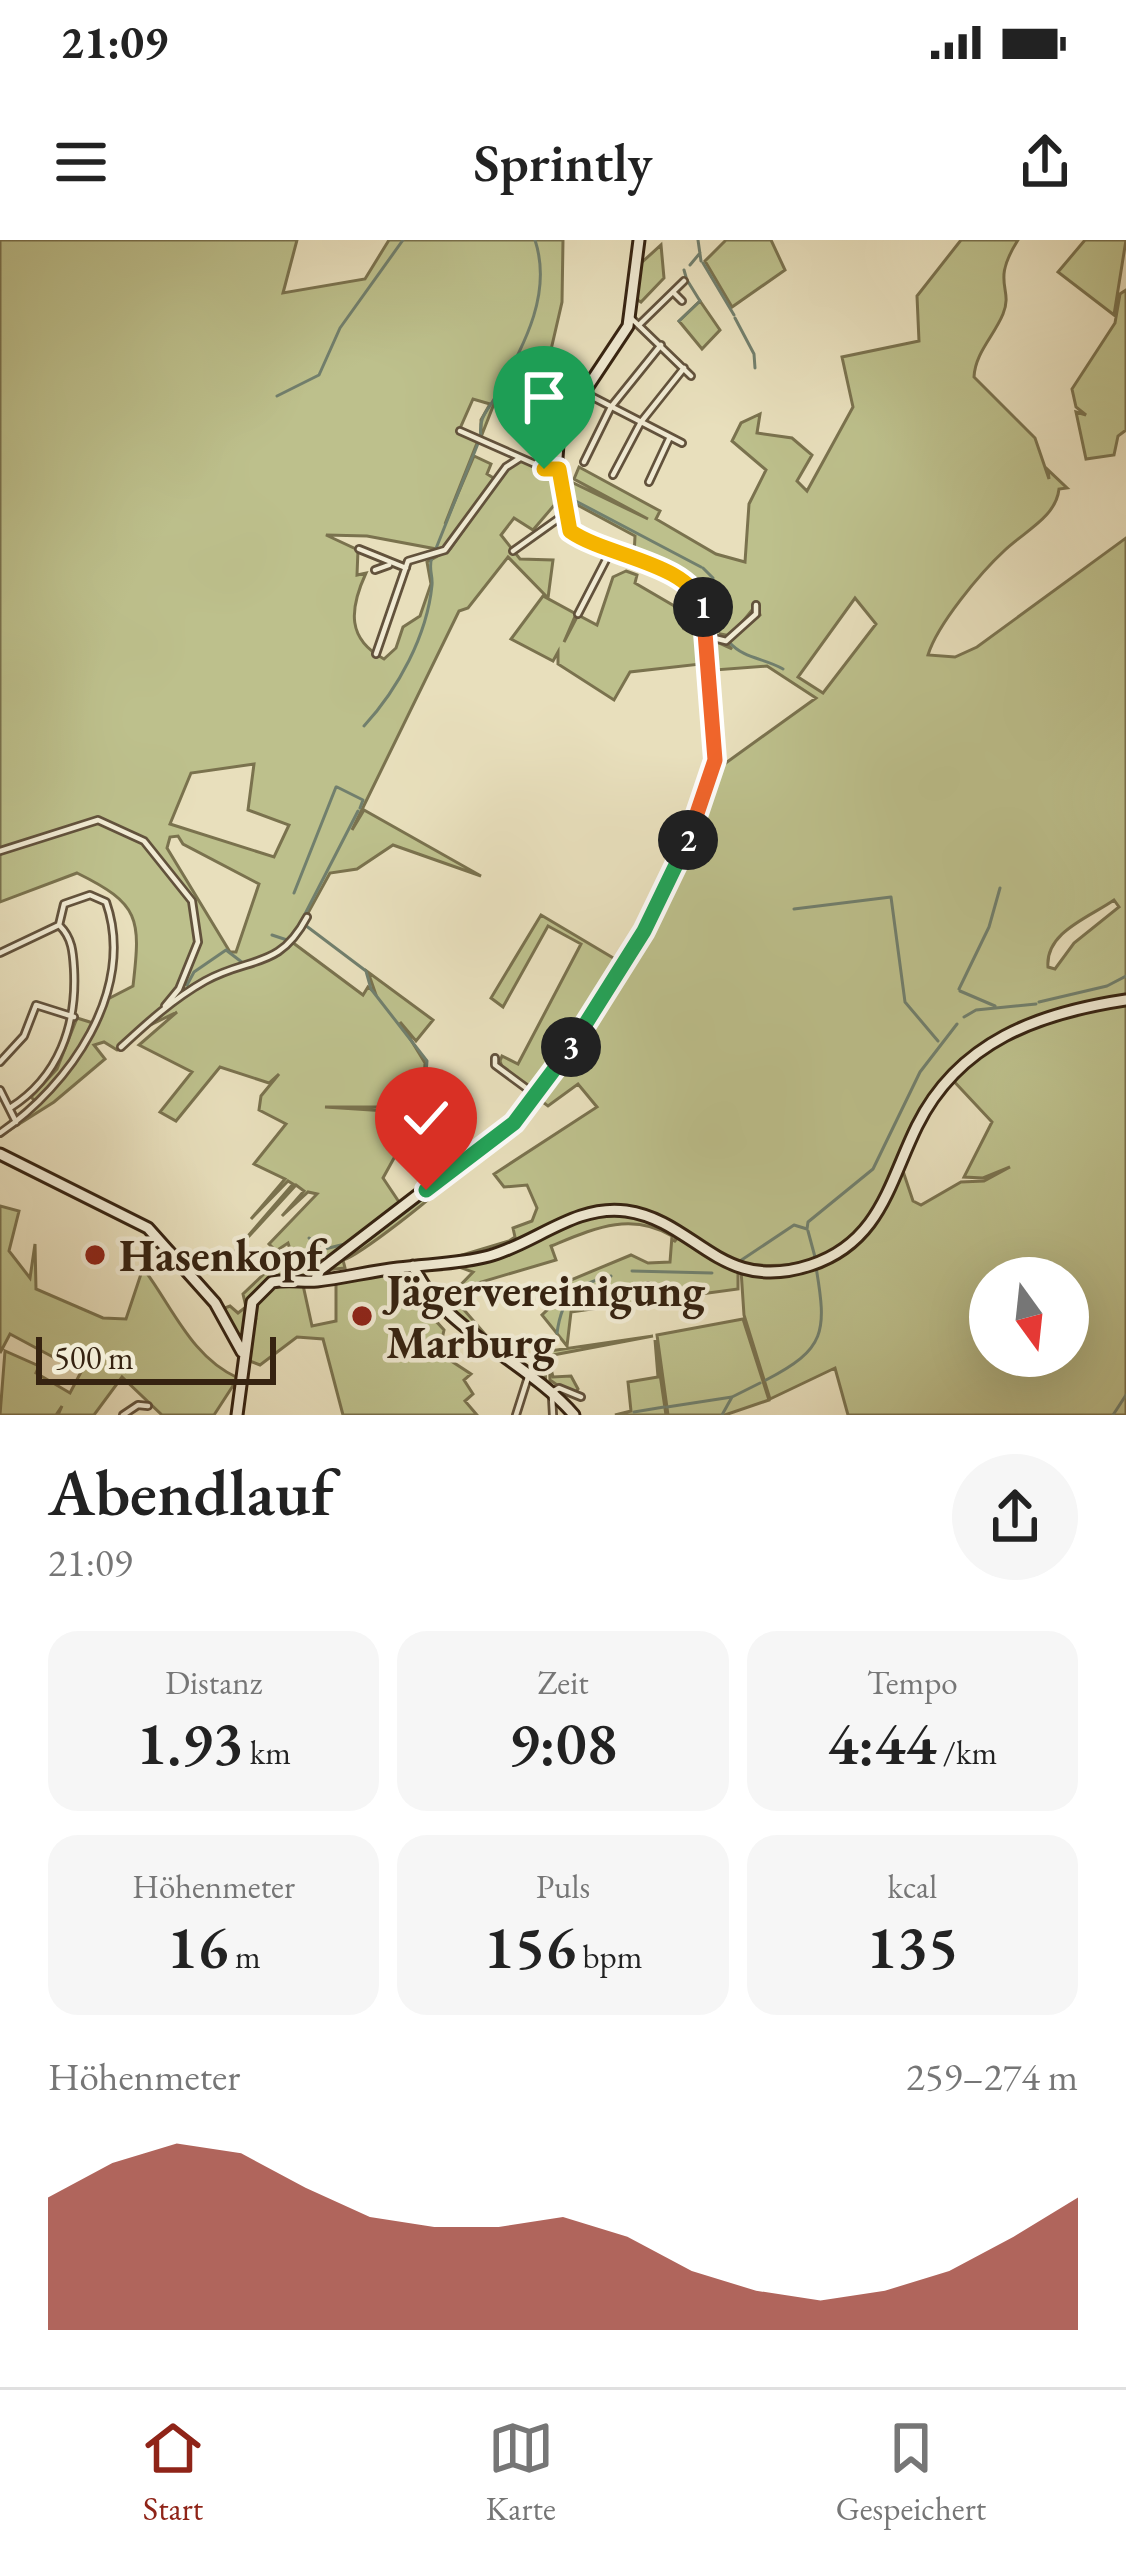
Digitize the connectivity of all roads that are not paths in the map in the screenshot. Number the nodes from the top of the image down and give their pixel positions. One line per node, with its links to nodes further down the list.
1 (638, 240): 5 (street)
2 (684, 281): 3 (street)
3 (673, 292): 4 (street); 5 (street)
4 (682, 301)
5 (636, 321): 6 (street); 9 (street)
6 (661, 345): 7 (street); 10 (street)
7 (684, 368): 8 (street); 11 (street)
8 (691, 376)
9 (583, 392): 10 (street); 17 (street)
10 (611, 407): 11 (street); 16 (street)
11 (641, 422): 13 (street); 18 (street)
12 (460, 431): 15 (street)
13 (670, 437): 14 (street); 19 (street)
14 (682, 443)
15 (520, 458): 17 (street); 25 (street)
16 (584, 462)
17 (559, 469): 20 (street)
18 (613, 475)
19 (649, 482)
20 (562, 521): 22 (street); 23 (street)
21 (358, 549): 24 (street)
22 (513, 551)
23 (609, 554): 28 (street); 29 (street)
24 (389, 565): 25 (street); 26 (street)
25 (406, 568): 30 (street)
26 (375, 570)
27 (756, 605): 29 (street)
28 (578, 614)
29 (706, 636): 42 (street)
30 (376, 654)
31 (0, 851): 36 (street)
32 (307, 917): 36 (street)
33 (59, 925): 34 (street); 37 (street); 44 (street)
34 (0, 953)
35 (1126, 1000): 47 (street)
36 (166, 1006): 38 (street)
37 (74, 1017): 40 (street); 43 (street)
38 (121, 1047)
39 (495, 1058): 42 (street)
40 (0, 1062)
41 (0, 1090): 43 (street)
42 (538, 1096): 48 (street)
43 (10, 1108): 44 (street)
44 (16, 1122): 45 (street)
45 (2, 1131)
46 (0, 1154): 49 (street)
47 (415, 1266): 48 (street); 50 (street)
48 (314, 1281): 49 (street)
49 (242, 1352): 55 (street)
50 (529, 1374): 51 (street); 56 (street)
51 (553, 1393): 52 (street); 57 (street); 58 (street)
52 (581, 1397)
53 (148, 1406): 54 (street)
54 (124, 1415)
55 (237, 1415)
56 (516, 1415)
57 (554, 1415)
58 (574, 1415)

